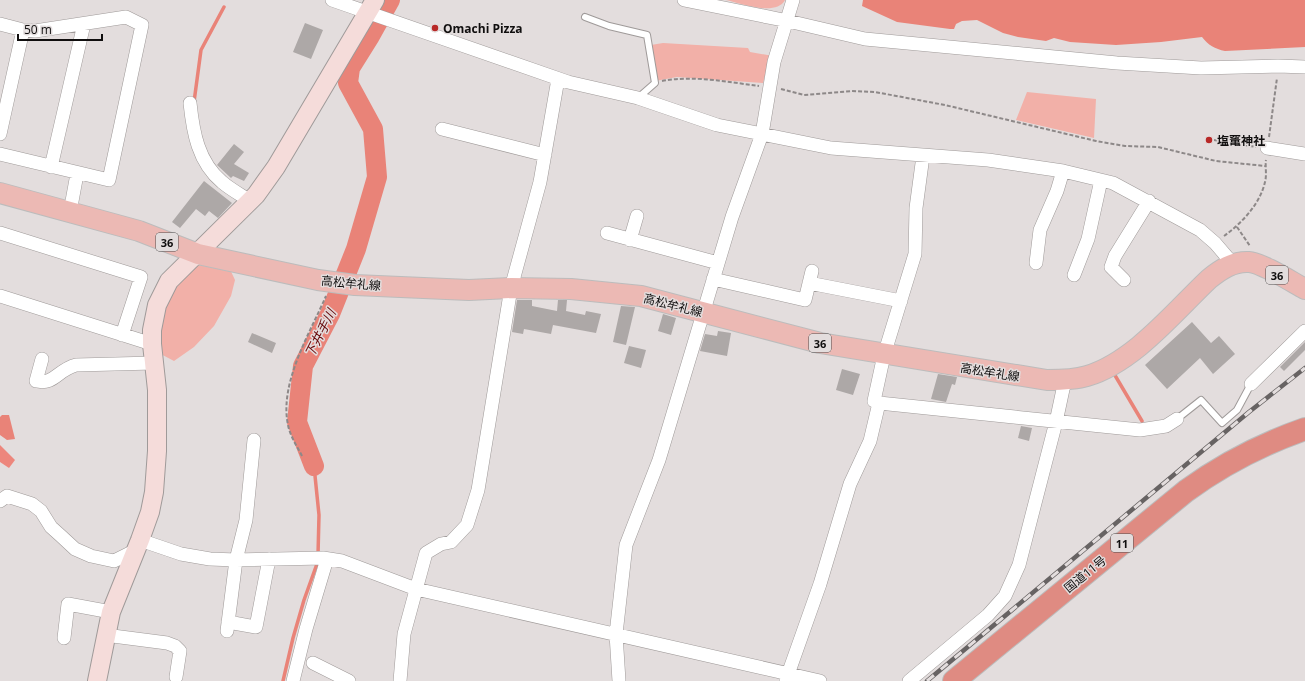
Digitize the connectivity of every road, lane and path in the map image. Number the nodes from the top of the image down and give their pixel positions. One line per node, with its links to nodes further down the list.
1 (332, 0): 4 (street)
2 (684, 0): 6 (street)
3 (794, 0): 6 (street)
4 (372, 8): 12 (street); 32 (street)
5 (585, 17): 13 (lane)
6 (788, 21): 10 (street); 14 (street)
7 (0, 24): 9 (street)
8 (84, 24): 9 (street); 27 (street); 29 (street)
9 (23, 30): 18 (street)
10 (1278, 66): 11 (street); 21 (path)
11 (1305, 67)
12 (558, 79): 15 (street); 24 (street)
13 (655, 83): 14 (path); 15 (lane)
14 (771, 87): 19 (street); 26 (path)
15 (638, 98): 19 (street)
16 (190, 104): 32 (street)
17 (442, 129): 24 (street)
18 (0, 134)
19 (762, 134): 25 (street); 42 (street)
20 (1214, 140): 21 (path)
21 (1267, 148): 23 (street); 26 (path)
22 (0, 154): 27 (street)
23 (1305, 154)
24 (545, 155): 50 (street)
25 (922, 156): 28 (street); 52 (street)
26 (1265, 166): 36 (path)
27 (51, 167): 29 (street)
28 (1063, 171): 30 (street); 43 (street)
29 (77, 174): 34 (street)
30 (1101, 180): 33 (street); 45 (street)
31 (0, 193): 34 (main road, 高松牟礼線 / 36)
32 (250, 201): 41 (street)
33 (1149, 201): 40 (street); 47 (street)
34 (70, 212): 41 (main road, 高松牟礼線 / 36)
35 (637, 216): 39 (street)
36 (1237, 227): 40 (path); 44 (path)
37 (0, 233): 55 (street)
38 (607, 233): 39 (street)
39 (630, 240): 42 (street)
40 (1216, 243): 44 (street)
41 (198, 254): 48 (main road, 高松牟礼線 / 36); 56 (street)
42 (718, 263): 46 (street)
43 (1036, 263)
44 (1241, 263): 49 (main road, 36); 60 (main road, 高松牟礼線 / 36)
45 (1074, 275)
46 (714, 278): 52 (street); 53 (street)
47 (1124, 280)
48 (341, 283): 50 (main road, 高松牟礼線 / 36); 67 (path)
49 (1302, 283)
50 (511, 288): 53 (main road, 高松牟礼線 / 36); 73 (street)
51 (0, 296): 55 (street)
52 (901, 301): 57 (street)
53 (703, 312): 57 (main road, 高松牟礼線 / 36); 75 (street)
54 (1305, 331): 61 (street)
55 (122, 335): 56 (street)
56 (152, 344): 59 (street)
57 (884, 355): 60 (main road, 高松牟礼線 / 36); 62 (street)
58 (42, 359): 59 (street)
59 (154, 363): 69 (street)
60 (1065, 380): 64 (street)
61 (1251, 384): 63 (lane)
62 (879, 403): 64 (street); 80 (street)
63 (1177, 419): 64 (street)
64 (1056, 422): 87 (street)
65 (1305, 429): 88 (highway, 国道11号 / 11)
66 (254, 440): 72 (street)
67 (302, 456)
68 (0, 501): 69 (street)
69 (138, 545): 72 (street); 74 (street)
70 (325, 558): 71 (street); 73 (street); 82 (street)
71 (269, 559): 72 (street); 72 (street)
72 (236, 560)
73 (416, 589): 75 (street); 84 (street)
74 (111, 612): 76 (street); 77 (street)
75 (616, 634): 80 (street); 85 (street)
76 (105, 635): 79 (street); 81 (street)
77 (64, 638)
78 (313, 663): 83 (street)
79 (176, 677)
80 (787, 677): 86 (street)
81 (97, 681)
82 (293, 681)
83 (350, 681)
84 (400, 681)
85 (619, 681)
86 (820, 681)
87 (910, 681)
88 (954, 681)

